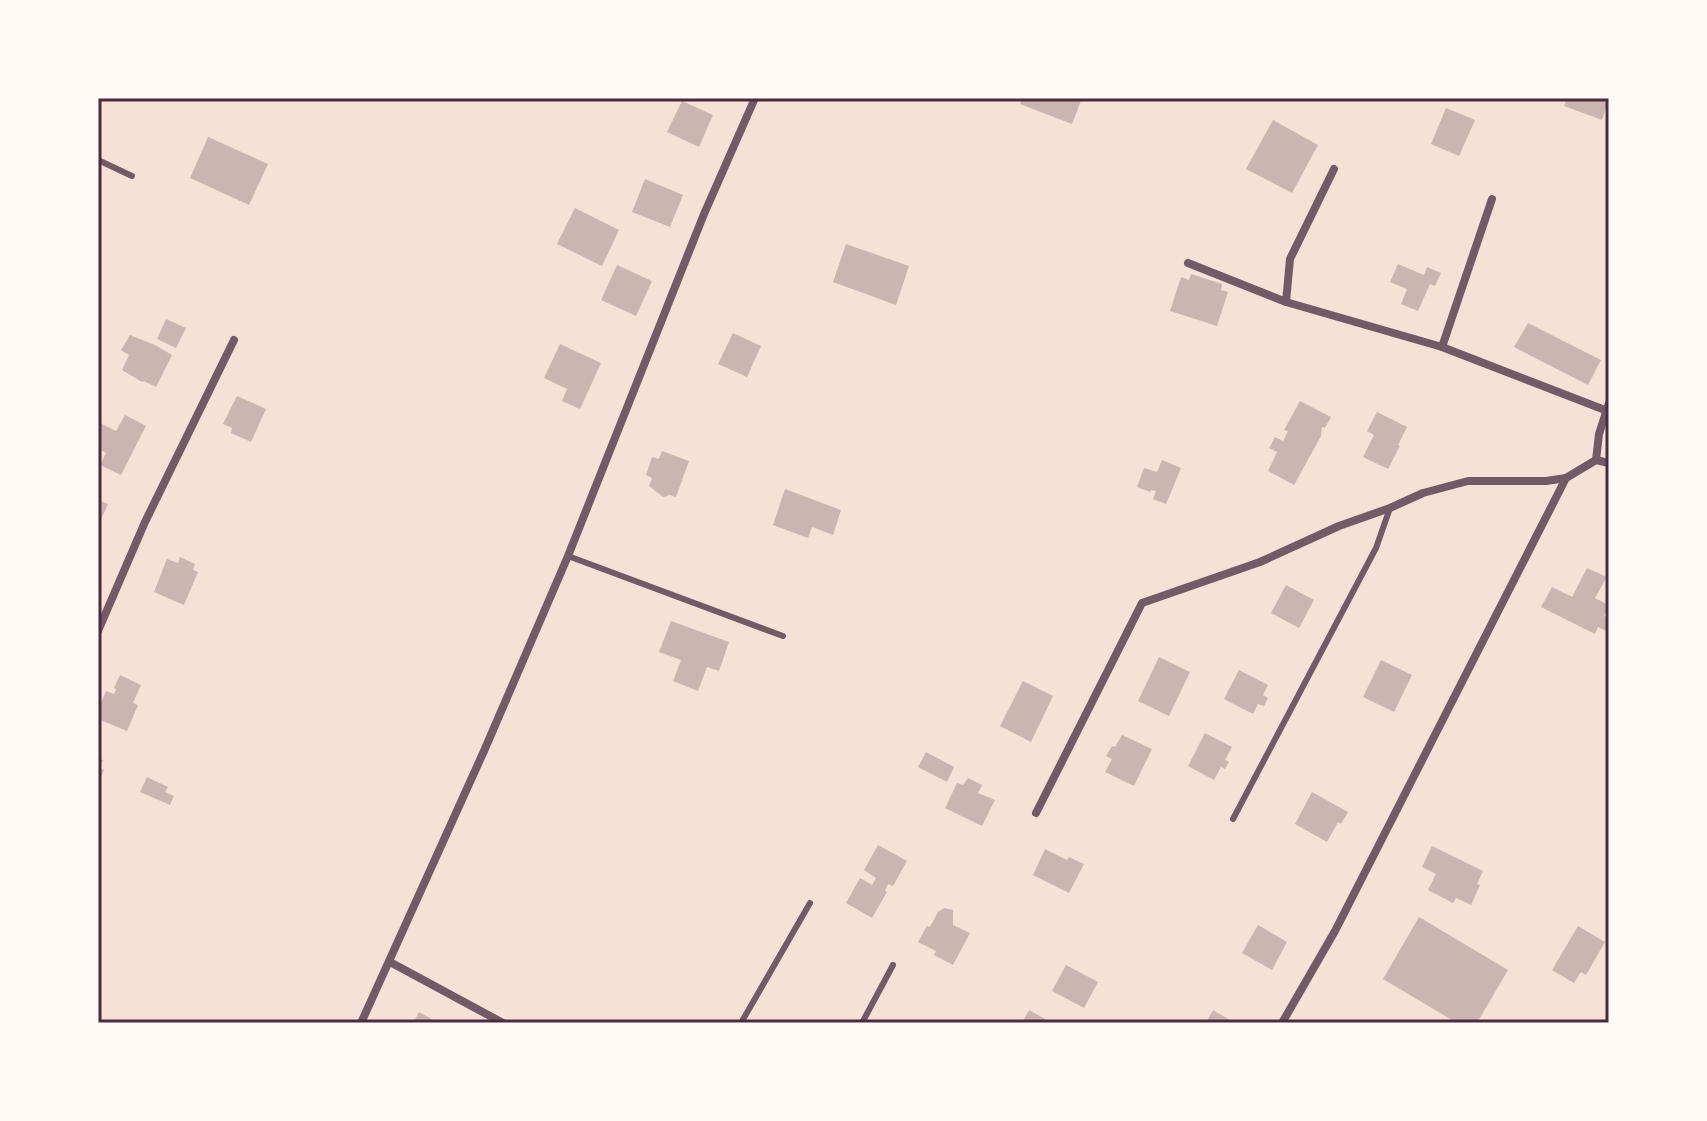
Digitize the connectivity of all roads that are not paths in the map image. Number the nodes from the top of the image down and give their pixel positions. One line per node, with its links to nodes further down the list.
1 (755, 98): 15 (street)
2 (98, 160): 4 (lane)
3 (1334, 169): 7 (street)
4 (132, 176)
5 (1492, 199): 9 (street)
6 (1188, 263): 7 (street)
7 (1286, 302): 9 (street)
8 (234, 340): 16 (street)
9 (1442, 347): 10 (street)
10 (1607, 407): 11 (street)
11 (1596, 460): 12 (street); 13 (street)
12 (1609, 463)
13 (1566, 478): 14 (street); 27 (street)
14 (1390, 508): 18 (street); 19 (lane)
15 (568, 556): 17 (lane); 21 (street)
16 (98, 631)
17 (783, 636)
18 (1036, 813)
19 (1233, 819)
20 (810, 903): 25 (lane)
21 (390, 962): 23 (street); 24 (street)
22 (893, 965): 26 (lane)
23 (361, 1023)
24 (503, 1023)
25 (741, 1023)
26 (862, 1023)
27 (1282, 1023)

